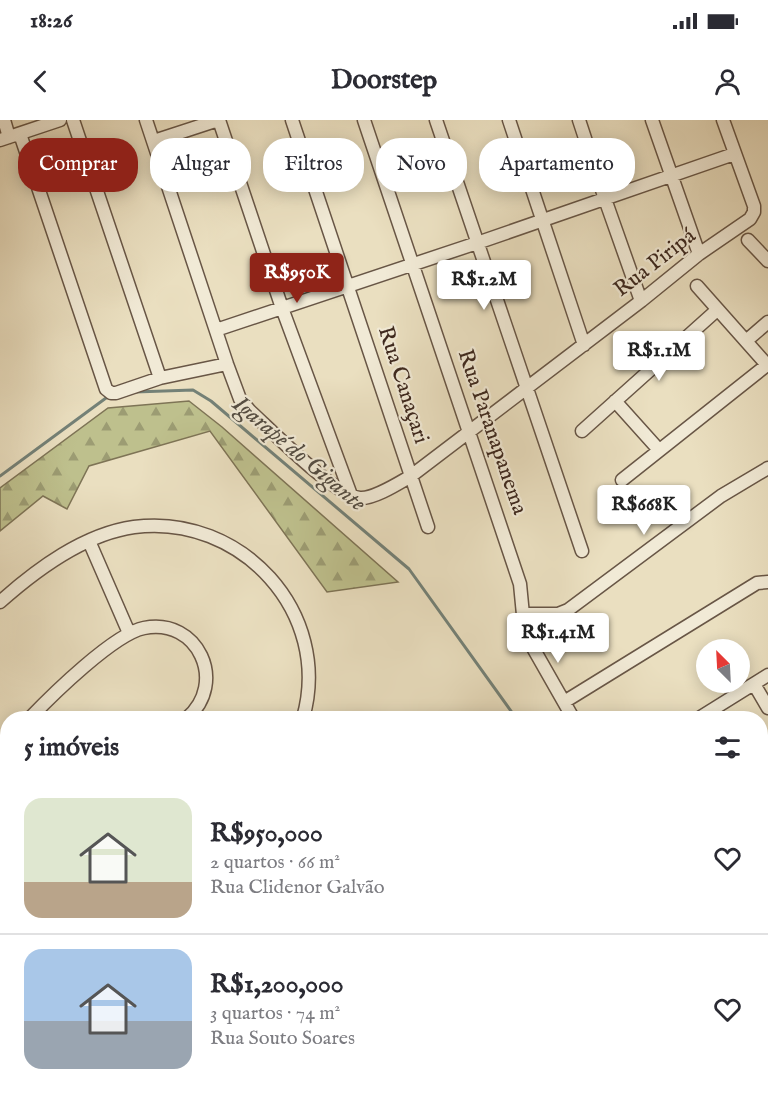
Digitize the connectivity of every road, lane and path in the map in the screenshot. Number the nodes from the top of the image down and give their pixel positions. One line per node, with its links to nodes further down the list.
1 (4, 120): 13 (street)
2 (60, 120): 13 (street)
3 (74, 120): 37 (street)
4 (146, 120): 14 (street)
5 (219, 120): 15 (street); 29 (street)
6 (292, 120): 27 (street, Rua Canaçari)
7 (364, 120): 25 (street, Rua Paranapanema)
8 (436, 120): 22 (street)
9 (509, 120): 20 (street)
10 (579, 120): 19 (street)
11 (652, 120): 17 (street)
12 (723, 120): 16 (street)
13 (10, 137): 37 (street)
14 (153, 138)
15 (163, 138)
16 (734, 154): 17 (street); 23 (street, Rua Piripá)
17 (671, 176): 19 (street); 23 (street)
18 (171, 192): 32 (street)
19 (604, 199): 20 (street); 28 (street)
20 (542, 221): 22 (street); 34 (street)
21 (748, 240): 24 (street)
22 (477, 243): 25 (street); 38 (street)
23 (699, 254): 28 (street, Rua Piripá)
24 (768, 261)
25 (412, 264): 27 (street); 41 (street, Rua Paranapanema)
26 (697, 286): 30 (street)
27 (348, 287): 29 (street); 44 (street, Rua Canaçari)
28 (641, 301): 34 (street, Rua Piripá)
29 (282, 308): 32 (street); 46 (street)
30 (717, 310): 33 (street); 39 (street)
31 (768, 322): 33 (street)
32 (216, 330): 35 (street)
33 (746, 341): 36 (street)
34 (584, 345): 38 (street, Rua Piripá)
35 (227, 364): 37 (street); 46 (street)
36 (767, 365): 42 (street)
37 (160, 378)
38 (527, 389): 41 (street, Rua Piripá); 49 (street)
39 (615, 401): 40 (street); 42 (street)
40 (582, 431)
41 (470, 432): 44 (street, Rua Piripá); 52 (street, Rua Paranapanema)
42 (659, 450): 45 (street)
43 (768, 468): 52 (street)
44 (411, 476): 46 (street, Rua Piripá); 47 (street, Rua Canaçari)
45 (622, 480)
46 (351, 495)
47 (428, 527)
48 (89, 541): 51 (street); 53 (street); 59 (street)
49 (582, 551)
50 (767, 582): 61 (street)
51 (0, 602)
52 (523, 614): 60 (street, Rua Paranapanema)
53 (129, 633): 57 (street); 58 (street)
54 (768, 675): 55 (street)
55 (754, 684): 56 (street); 62 (street)
56 (768, 708)
57 (37, 711)
58 (193, 711)
59 (304, 711)
60 (566, 711)
61 (570, 711)
62 (710, 711)

